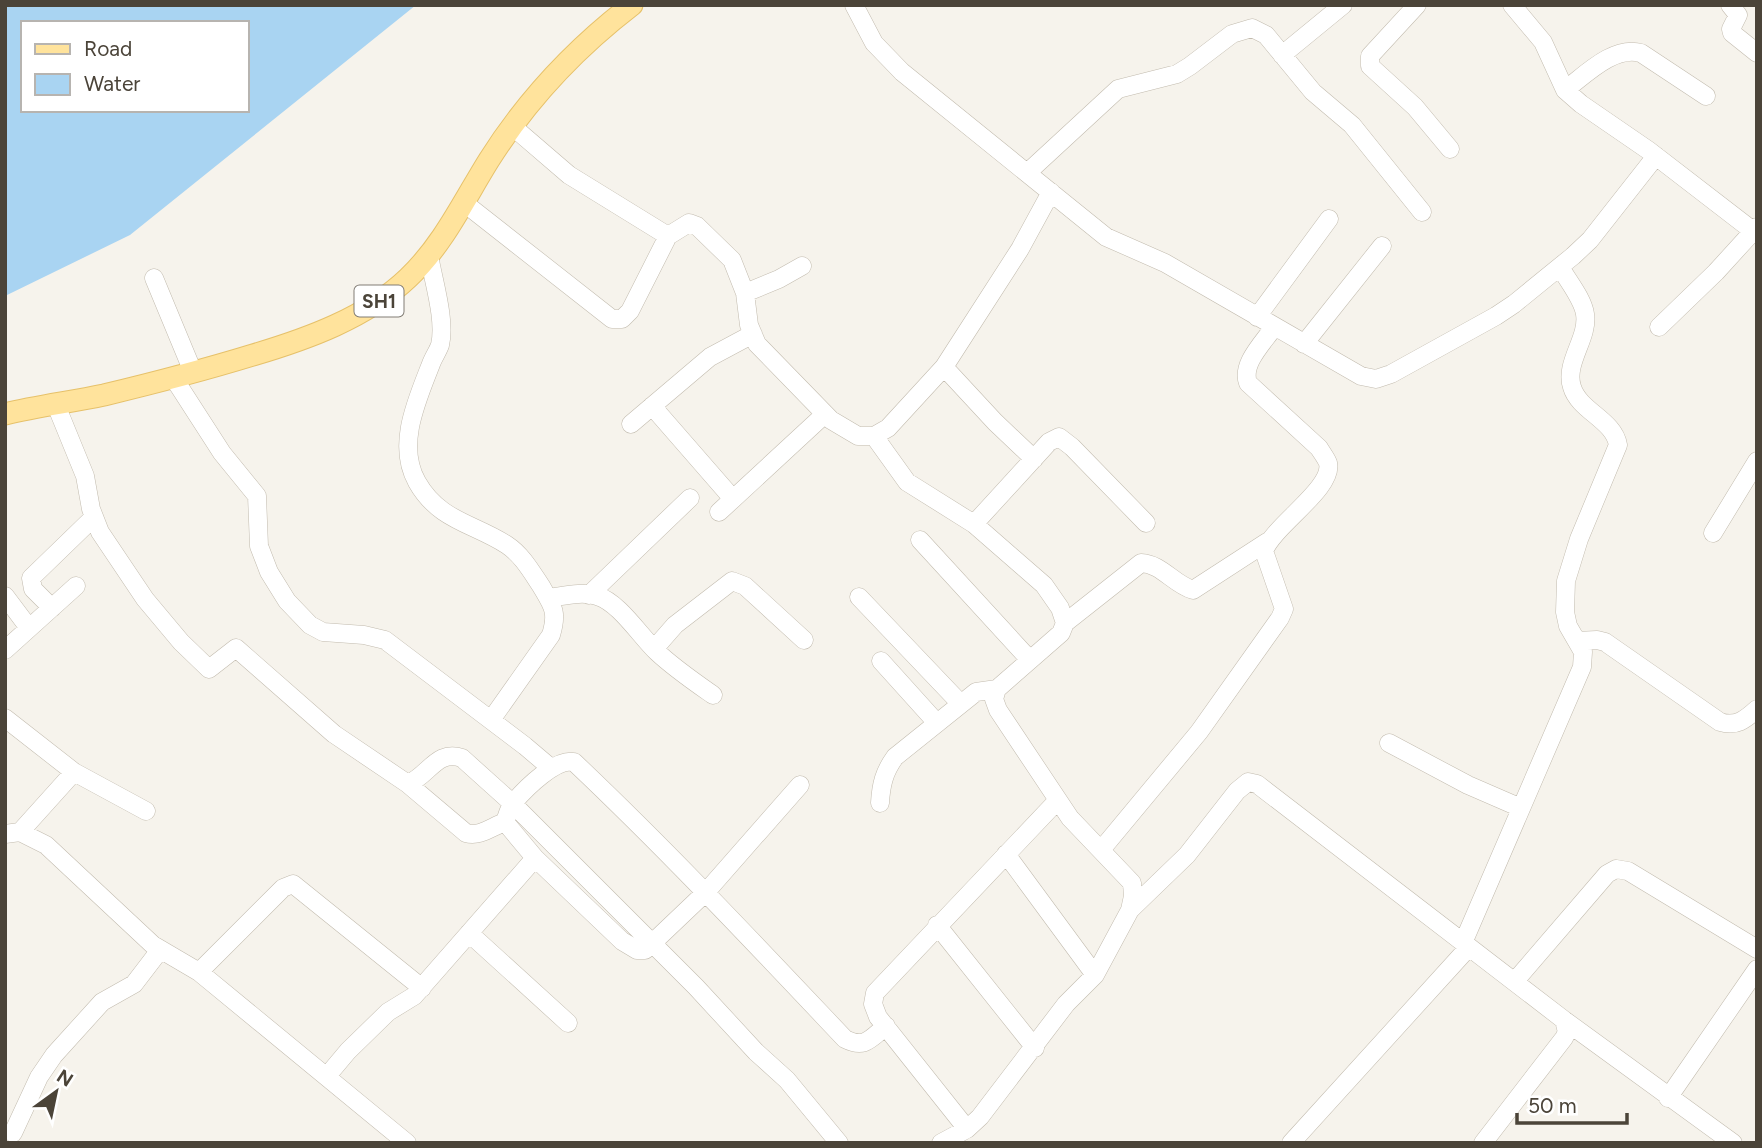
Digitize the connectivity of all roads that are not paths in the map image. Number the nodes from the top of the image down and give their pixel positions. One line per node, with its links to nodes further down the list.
1 (632, 5): 11 (main road, SH1)
2 (854, 5): 14 (street)
3 (1343, 5): 8 (street)
4 (1417, 5): 12 (street)
5 (1512, 5): 9 (street)
6 (1730, 5): 7 (street)
7 (1757, 52)
8 (1282, 55): 14 (street); 17 (street)
9 (1564, 89): 10 (street); 13 (street)
10 (1706, 96)
11 (512, 126): 16 (main road, SH1); 20 (street)
12 (1450, 149)
13 (1656, 156): 19 (street); 24 (street)
14 (1027, 173): 15 (street)
15 (1052, 192): 27 (street); 32 (street)
16 (463, 202): 20 (street); 22 (main road, SH1)
17 (1422, 212)
18 (1329, 219): 27 (street)
19 (1756, 230): 29 (street)
20 (668, 236): 26 (street)
21 (1382, 246): 31 (street)
22 (429, 255): 33 (main road, SH1); 55 (street)
23 (802, 266): 26 (street)
24 (1560, 267): 31 (street); 60 (street)
25 (154, 278): 33 (street)
26 (746, 293): 30 (street)
27 (1257, 317): 28 (street)
28 (1273, 327): 31 (street); 50 (street)
29 (1660, 327)
30 (753, 334): 35 (street); 37 (street)
31 (1304, 344)
32 (944, 367): 39 (street); 40 (street)
33 (183, 375): 34 (main road, SH1); 70 (street)
34 (56, 405): 36 (main road, SH1); 45 (street)
35 (652, 406): 38 (street); 43 (street)
36 (5, 414)
37 (825, 414): 39 (street); 43 (street)
38 (631, 424)
39 (874, 436): 47 (street)
40 (1034, 459): 46 (street); 47 (street)
41 (1757, 461): 48 (street)
42 (690, 498): 52 (street)
43 (733, 499): 44 (street)
44 (719, 512)
45 (94, 517): 56 (street); 75 (street)
46 (1146, 523)
47 (974, 524): 57 (street)
48 (1713, 533)
49 (920, 540): 63 (street)
50 (1267, 542): 57 (street); 84 (street)
51 (76, 586): 56 (street)
52 (589, 595): 55 (street); 61 (street)
53 (5, 596): 58 (street)
54 (859, 597): 67 (street)
55 (548, 598): 70 (street)
56 (52, 608): 58 (street)
57 (1065, 623): 63 (street)
58 (29, 628): 62 (street)
59 (804, 640): 61 (street)
60 (1577, 641): 68 (street); 80 (street)
61 (654, 649): 66 (street)
62 (5, 650)
63 (1030, 660): 65 (street)
64 (881, 661): 71 (street)
65 (997, 689): 67 (street); 77 (street)
66 (713, 695)
67 (960, 703): 71 (street)
68 (1757, 709)
69 (5, 718): 74 (street)
70 (491, 720): 73 (street)
71 (936, 722): 79 (street)
72 (1389, 743): 80 (street)
73 (551, 768): 78 (street); 87 (street)
74 (74, 772): 81 (street); 83 (street)
75 (408, 784): 78 (street); 82 (street)
76 (800, 785): 87 (street)
77 (1058, 800): 84 (street); 85 (street)
78 (512, 803): 82 (street); 91 (street)
79 (880, 803)
80 (1521, 808): 92 (street)
81 (146, 811)
82 (505, 822): 86 (street)
83 (13, 833): 94 (street)
84 (1101, 850): 88 (street)
85 (1006, 854): 89 (street); 97 (street)
86 (535, 858): 90 (street); 91 (street)
87 (706, 891): 91 (street); 102 (street)
88 (1130, 910): 92 (street); 97 (street)
89 (937, 925): 102 (street); 103 (street)
90 (469, 933): 99 (street); 101 (street)
91 (653, 944): 110 (street)
92 (1466, 945): 98 (street); 111 (street)
93 (1757, 949): 98 (street)
94 (160, 950): 96 (street); 107 (street)
95 (1757, 969): 105 (street)
96 (199, 972): 99 (street); 104 (street)
97 (1095, 975): 103 (street)
98 (1515, 981): 100 (street)
99 (422, 988): 104 (street)
100 (1564, 1020): 105 (street); 112 (street)
101 (568, 1023)
102 (886, 1026): 106 (street)
103 (1035, 1048): 106 (street)
104 (327, 1076): 109 (street)
105 (1668, 1098): 113 (street)
106 (967, 1129): 108 (street)
107 (13, 1134)
108 (946, 1141)
109 (407, 1143)
110 (839, 1143)
111 (1291, 1143)
112 (1483, 1143)
113 (1733, 1143)

